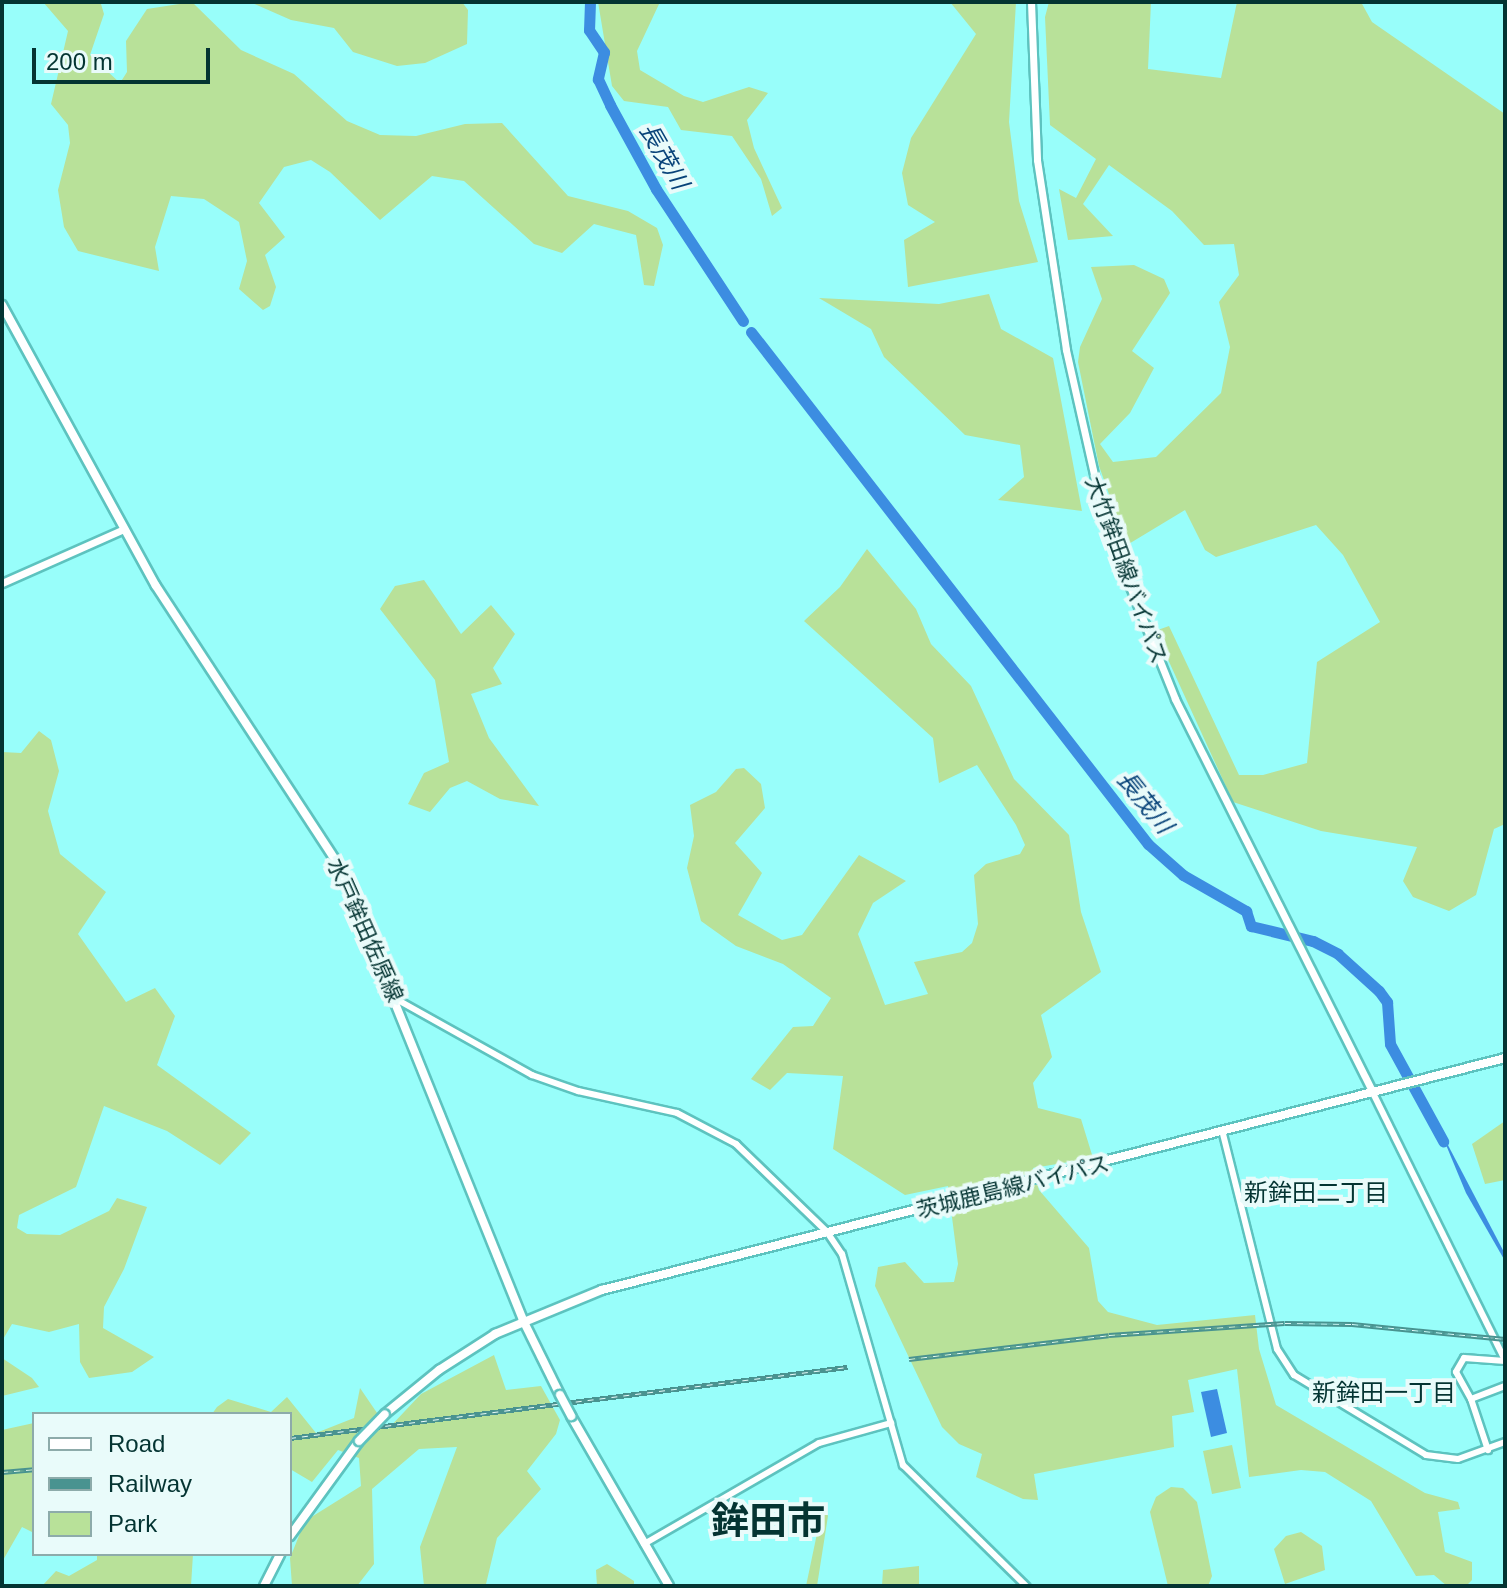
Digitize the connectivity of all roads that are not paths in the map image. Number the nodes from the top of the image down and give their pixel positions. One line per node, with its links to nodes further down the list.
1 (1031, 2): 7 (main road, 大竹鉾田線バイパス)
2 (2, 305): 3 (main road, 水戸鉾田佐原線)
3 (124, 529): 4 (main road); 5 (main road, 水戸鉾田佐原線)
4 (2, 583)
5 (396, 999): 9 (street); 10 (main road, 水戸鉾田佐原線)
6 (1505, 1058): 7 (main road, 茨城鹿島線バイパス)
7 (1373, 1093): 8 (main road, 茨城鹿島線バイパス); 11 (street)
8 (1223, 1134): 9 (main road, 茨城鹿島線バイパス); 16 (street)
9 (827, 1232): 10 (main road, 茨城鹿島線バイパス); 14 (street)
10 (523, 1320): 17 (main road, 茨城鹿島線バイパス, bridge); 18 (main road, 水戸鉾田佐原線, bridge)
11 (1505, 1360): 13 (street)
12 (1505, 1386): 13 (street)
13 (1471, 1399): 16 (street)
14 (891, 1423): 18 (street); 22 (street)
15 (1505, 1442): 16 (street)
16 (1488, 1450)
17 (292, 1533)
18 (644, 1544): 21 (main road, 水戸鉾田佐原線)
19 (279, 1556): 20 (main road)
20 (264, 1586)
21 (669, 1586)
22 (1026, 1586)

